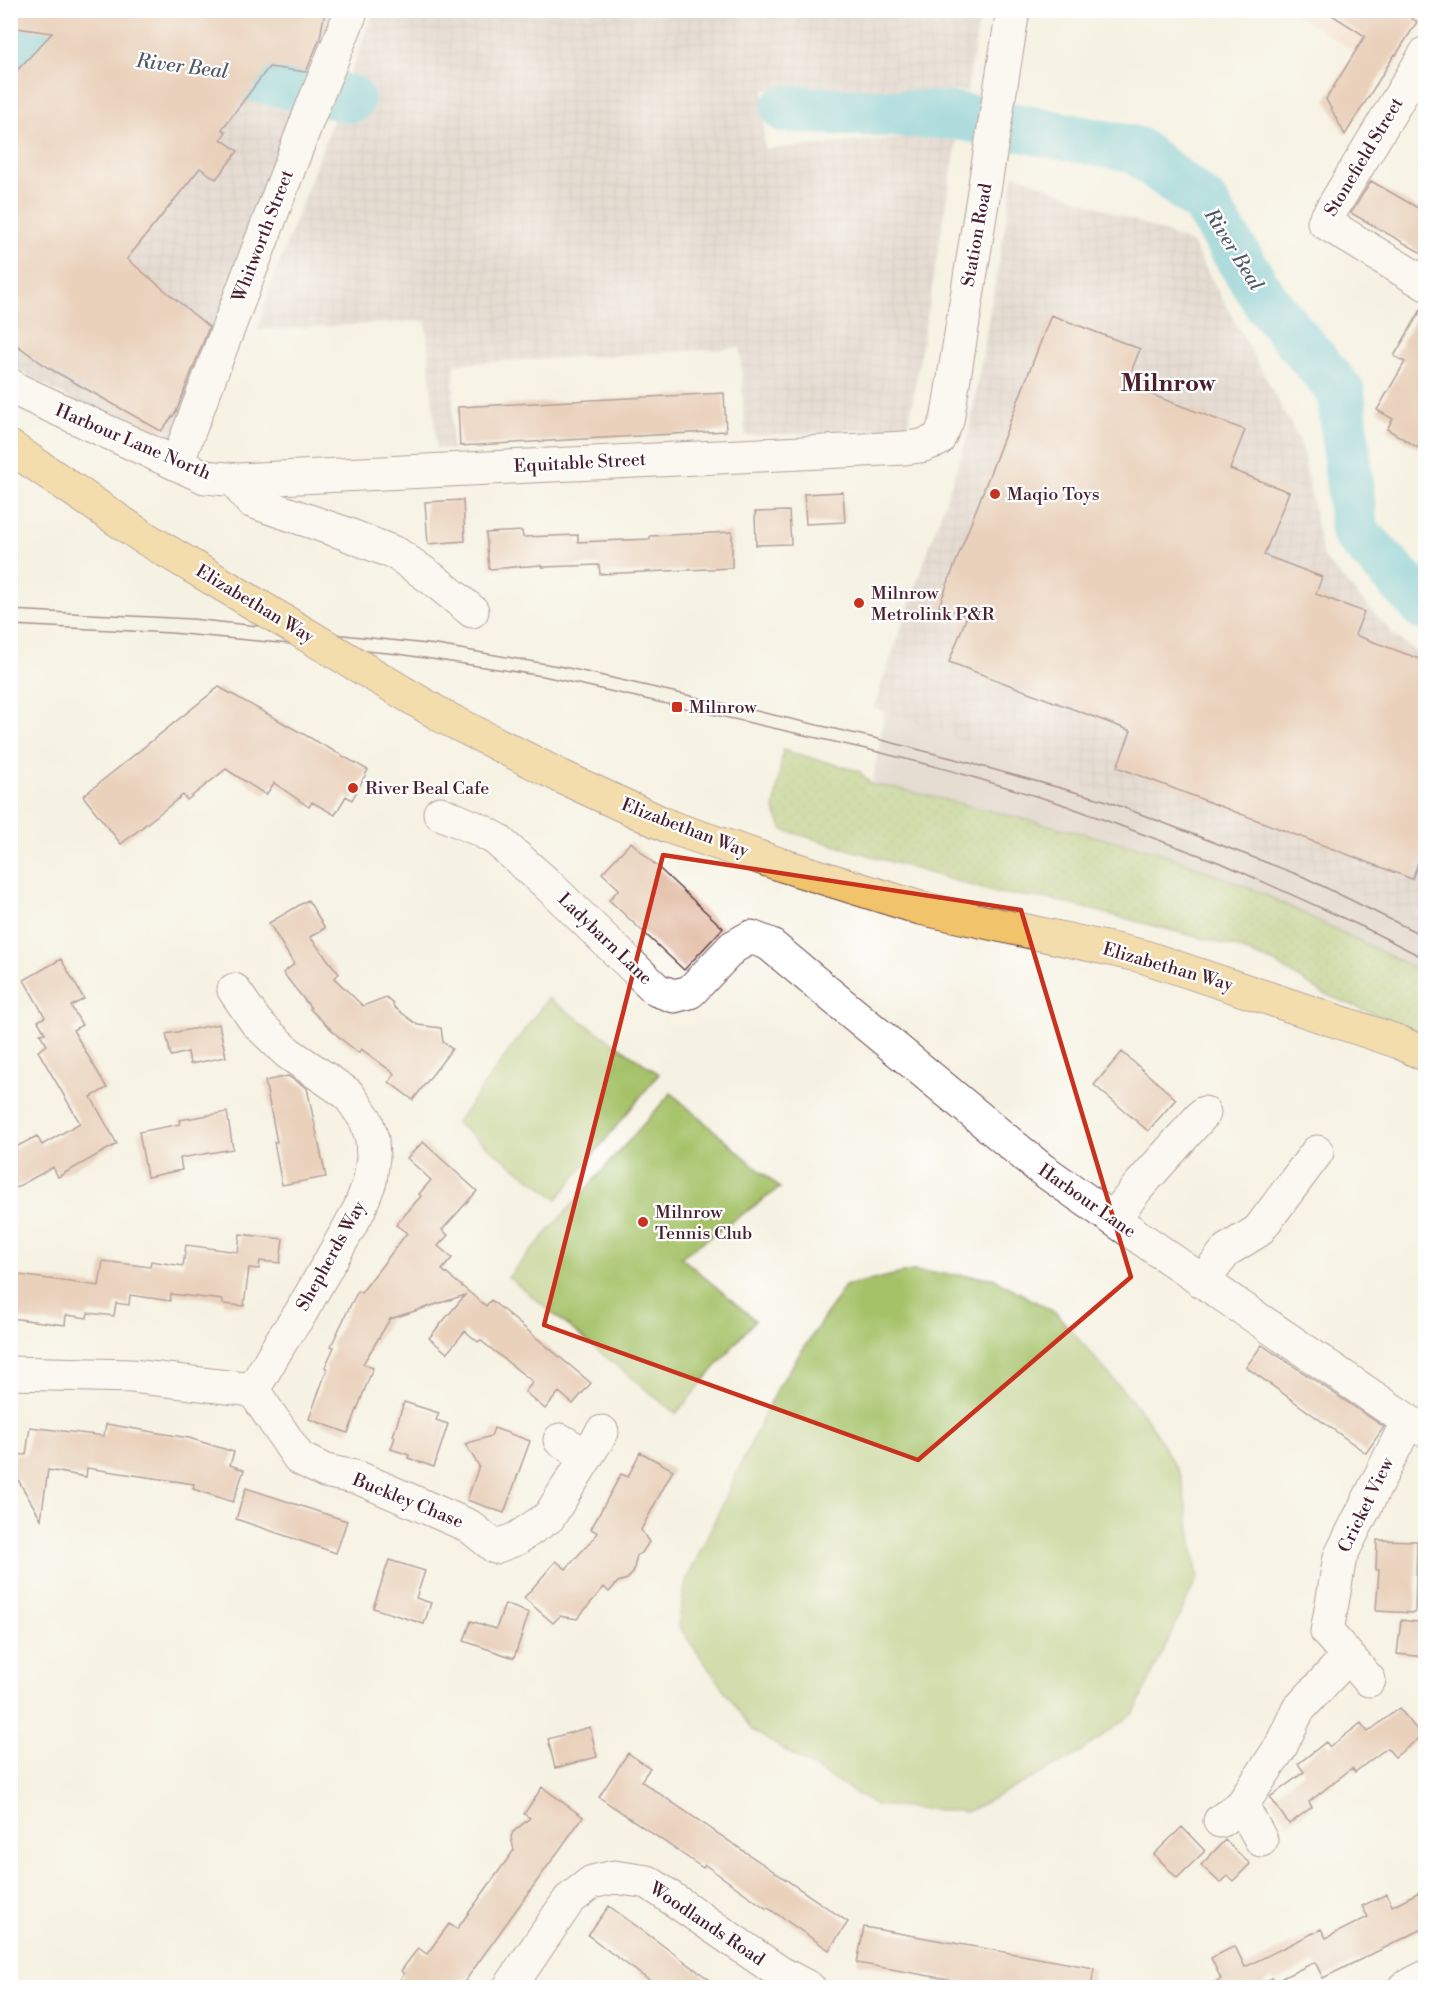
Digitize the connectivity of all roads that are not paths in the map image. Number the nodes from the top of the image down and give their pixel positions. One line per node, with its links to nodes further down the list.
1 (352, 10): 8 (street, Whitworth Street)
2 (1013, 10): 6 (street, Station Road)
3 (1425, 53): 4 (street, Stonefield Street)
4 (1425, 284)
5 (10, 385): 8 (street, Harbour Lane North)
6 (921, 446): 9 (street, Equitable Street)
7 (10, 447): 14 (main road, Elizabethan Way, bridge)
8 (177, 463): 9 (street, Harbour Lane North)
9 (238, 480): 10 (street)
10 (472, 611)
11 (440, 813): 12 (street, Ladybarn Lane)
12 (769, 944): 17 (street, Harbour Lane)
13 (234, 990): 20 (street, Shepherds Way)
14 (1425, 1055)
15 (1204, 1113): 17 (street)
16 (1317, 1152): 18 (street)
17 (1113, 1219): 18 (street, Harbour Lane)
18 (1202, 1282): 21 (street, Harbour Lane)
19 (10, 1373): 20 (street)
20 (253, 1390): 22 (street, Buckley Chase)
21 (1417, 1426): 23 (street, Cricket View)
22 (583, 1443)
23 (1348, 1656): 24 (street, Cricket View); 25 (street)
24 (1369, 1680)
25 (1261, 1840)
26 (1425, 1977): 29 (street)
27 (509, 1988): 28 (street, Woodlands Road)
28 (809, 1988)
29 (1404, 1988)

